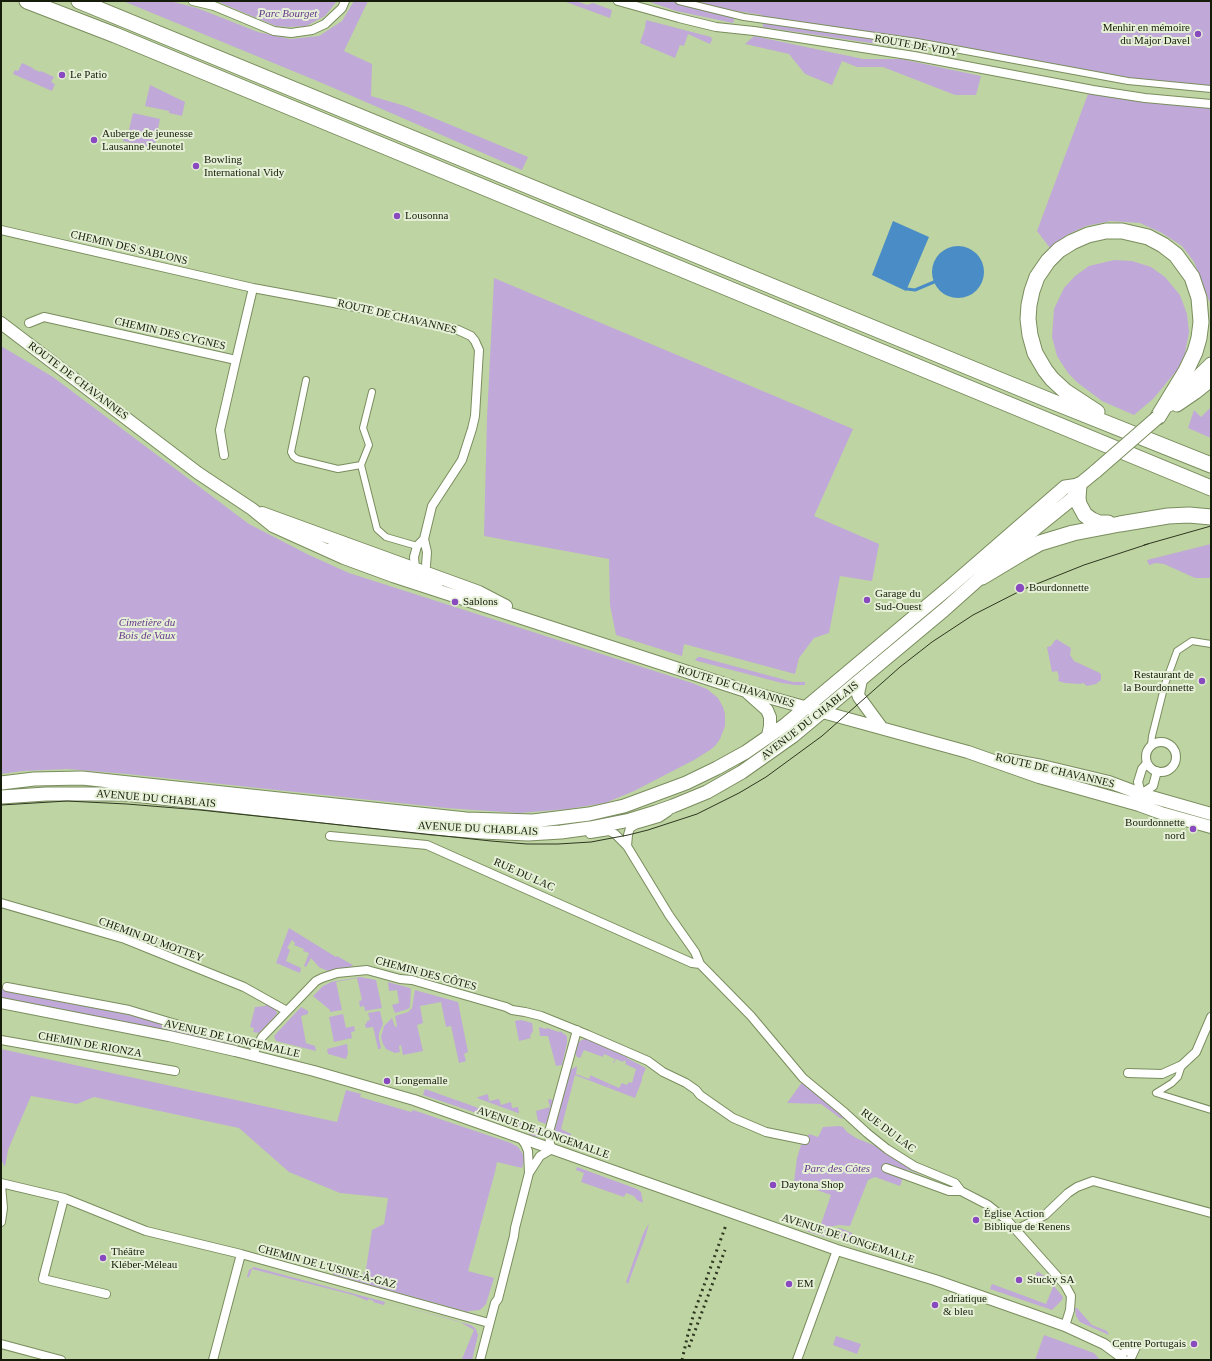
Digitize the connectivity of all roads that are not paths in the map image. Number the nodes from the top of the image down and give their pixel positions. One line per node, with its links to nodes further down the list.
1 (27, 1): 24 (highway)
2 (79, 1): 19 (highway)
3 (193, 1): 4 (street)
4 (345, 1)
5 (618, 1): 8 (street, ROUTE DE VIDY)
6 (679, 1): 7 (street)
7 (1211, 89)
8 (1211, 104)
9 (1, 230): 10 (street, CHEMIN DES SABLONS)
10 (253, 288): 13 (street); 28 (street, ROUTE DE CHAVANNES)
11 (1, 323): 25 (main road, ROUTE DE CHAVANNES)
12 (29, 323): 13 (street, CHEMIN DES CYGNES)
13 (236, 360): 20 (street, CHEMIN DES CYGNES)
14 (1211, 364): 18 (main road)
15 (306, 380): 21 (street)
16 (1211, 380): 18 (main road)
17 (372, 392): 21 (street)
18 (1158, 417): 19 (highway); 23 (main road, AVENUE DU CHABLAIS, bridge)
19 (1147, 439): 22 (highway)
20 (224, 455)
21 (360, 465): 30 (street)
22 (1211, 465)
23 (1079, 485): 27 (highway); 32 (main road, AVENUE DU CHABLAIS); 37 (main road, AVENUE DU CHABLAIS)
24 (1211, 488)
25 (252, 509): 29 (main road, ROUTE DE CHAVANNES); 31 (main road, ROUTE DE CHAVANNES)
26 (1211, 517): 27 (highway)
27 (1120, 524): 32 (highway)
28 (424, 539): 30 (street, ROUTE DE CHAVANNES); 31 (street, ROUTE DE CHAVANNES)
29 (312, 544): 31 (street, ROUTE DE CHAVANNES); 33 (main road, ROUTE DE CHAVANNES)
30 (418, 546): 31 (street, ROUTE DE CHAVANNES)
31 (420, 566): 33 (main road, ROUTE DE CHAVANNES)
32 (982, 577): 35 (main road, AVENUE DU CHABLAIS)
33 (478, 598): 36 (main road, ROUTE DE CHAVANNES)
34 (1211, 644): 41 (street)
35 (861, 680): 38 (main road, AVENUE DU CHABLAIS); 39 (main road)
36 (746, 691): 37 (main road, ROUTE DE CHAVANNES); 40 (main road)
37 (805, 708): 38 (main road, ROUTE DE CHAVANNES); 40 (main road, AVENUE DU CHABLAIS)
38 (823, 712): 39 (main road, ROUTE DE CHAVANNES); 47 (main road, AVENUE DU CHABLAIS)
39 (881, 727): 46 (main road, ROUTE DE CHAVANNES)
40 (768, 736): 44 (main road, AVENUE DU CHABLAIS)
41 (1151, 745): 42 (street); 43 (street)
42 (1147, 764): 43 (street); 46 (street)
43 (1157, 771): 46 (street)
44 (1, 783)
45 (1, 797): 50 (main road, AVENUE DU CHABLAIS)
46 (1140, 799): 48 (main road, ROUTE DE CHAVANNES); 49 (main road, ROUTE DE CHAVANNES)
47 (674, 806): 50 (main road, AVENUE DU CHABLAIS); 52 (street)
48 (1211, 814)
49 (1211, 827)
50 (528, 834): 52 (street, RUE DU LAC)
51 (330, 836): 54 (street, RUE DU LAC)
52 (627, 846): 54 (street, RUE DU LAC)
53 (1, 903): 57 (street, CHEMIN DU MOTTEY)
54 (700, 964): 74 (street, RUE DU LAC)
55 (7, 987): 61 (street)
56 (1, 1003): 61 (street, AVENUE DE LONGEMALLE)
57 (287, 1011): 59 (street, CHEMIN DES CÔTES); 61 (street, CHEMIN DES CÔTES)
58 (1211, 1017): 62 (street)
59 (577, 1030): 66 (street); 68 (street, CHEMIN DES CÔTES)
60 (1, 1040): 63 (street, CHEMIN DE RIONZA)
61 (254, 1052): 67 (street, AVENUE DE LONGEMALLE)
62 (1182, 1065): 64 (street); 65 (street)
63 (175, 1071)
64 (1128, 1073)
65 (1211, 1110)
66 (550, 1132): 69 (street); 70 (street)
67 (520, 1137): 69 (street, AVENUE DE LONGEMALLE); 72 (street)
68 (805, 1140)
69 (536, 1143): 70 (street, AVENUE DE LONGEMALLE)
70 (552, 1149): 72 (street); 79 (street, AVENUE DE LONGEMALLE)
71 (886, 1168): 74 (street)
72 (529, 1173): 82 (street)
73 (1, 1184): 75 (street); 77 (street)
74 (961, 1191): 78 (street, RUE DU LAC)
75 (64, 1198): 80 (street); 81 (street)
76 (1211, 1213): 78 (street)
77 (1, 1222)
78 (1016, 1230): 83 (street, RUE DU LAC)
79 (837, 1250): 83 (street, AVENUE DE LONGEMALLE); 89 (street)
80 (241, 1254): 82 (street, CHEMIN DE L'USINE-À-GAZ); 87 (street, CHEMIN DE L'USINE-À-GAZ)
81 (106, 1294)
82 (489, 1323): 88 (street)
83 (1065, 1326): 86 (street)
84 (1, 1344): 85 (street)
85 (28, 1352)
86 (1118, 1357): 90 (street)
87 (213, 1360)
88 (480, 1360)
89 (796, 1360)
90 (1130, 1360)

